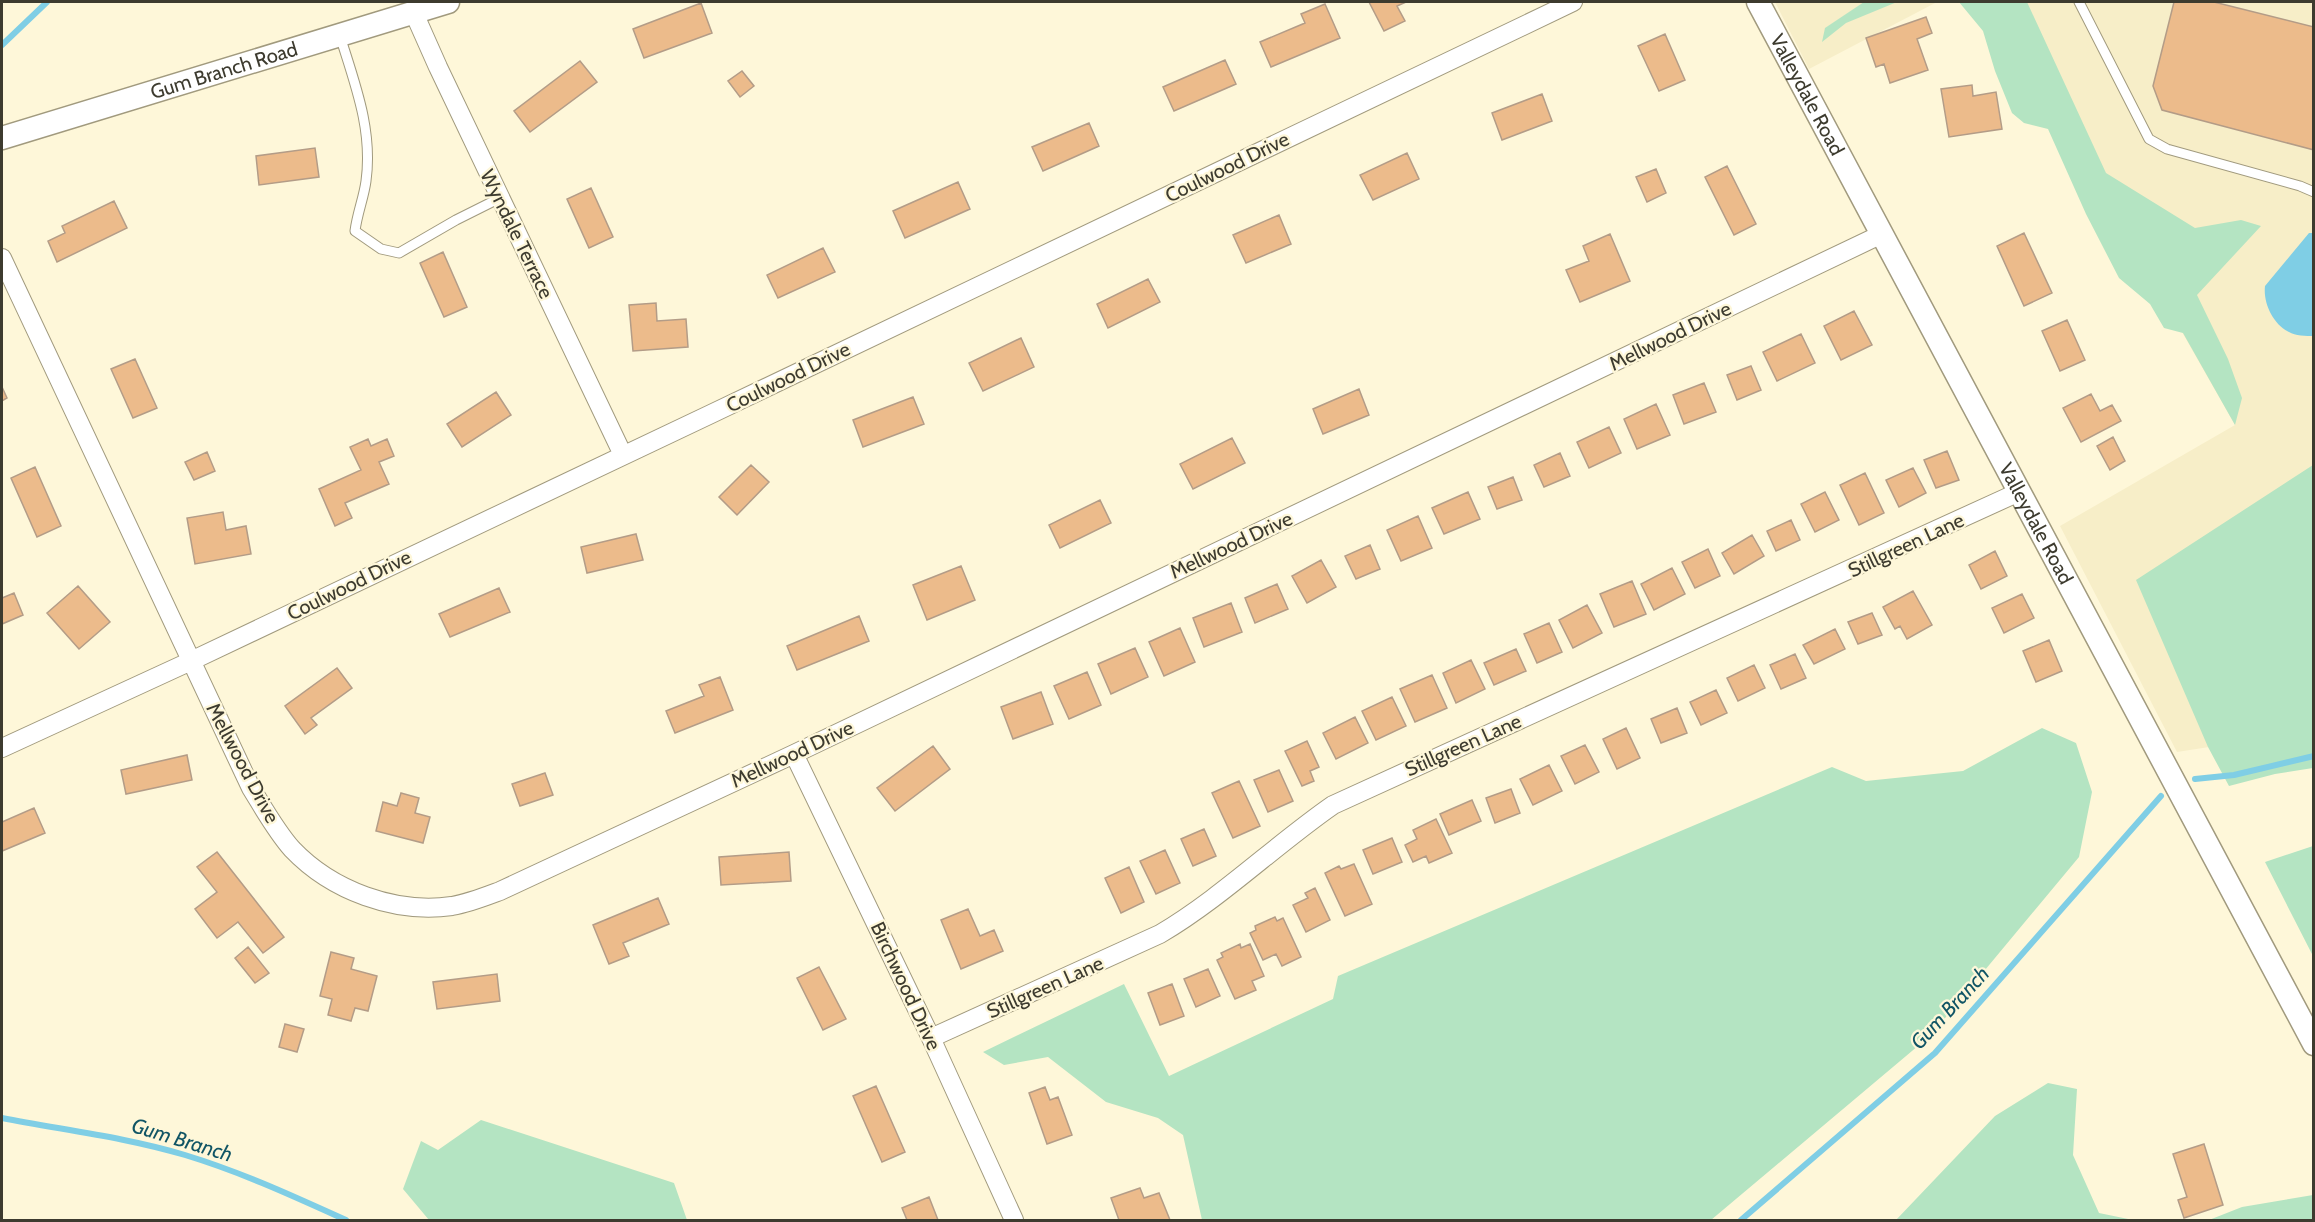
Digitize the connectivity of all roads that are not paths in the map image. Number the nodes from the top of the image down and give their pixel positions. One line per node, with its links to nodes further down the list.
1 (448, 2): 5 (street, Gum Branch Road)
2 (1573, 2): 12 (street, Coulwood Drive)
3 (1758, 2): 10 (street, Valleydale Road)
4 (2079, 2): 8 (lane)
5 (414, 13): 6 (street, Gum Branch Road); 9 (street, Wyndale Terrace)
6 (340, 36): 7 (street, Gum Branch Road); 9 (lane)
7 (2, 138)
8 (2313, 192)
9 (500, 198): 12 (street, Wyndale Terrace)
10 (1882, 234): 13 (street, Valleydale Road); 16 (street, Mellwood Drive)
11 (2, 258): 14 (street, Mellwood Drive)
12 (623, 455): 14 (street, Coulwood Drive)
13 (2019, 492): 17 (street, Stillgreen Lane); 18 (street, Valleydale Road)
14 (191, 661): 15 (street, Coulwood Drive); 16 (street, Mellwood Drive)
15 (2, 748)
16 (794, 754): 17 (street, Birchwood Drive)
17 (931, 1038): 19 (street, Birchwood Drive)
18 (2313, 1044)
19 (1014, 1221)

